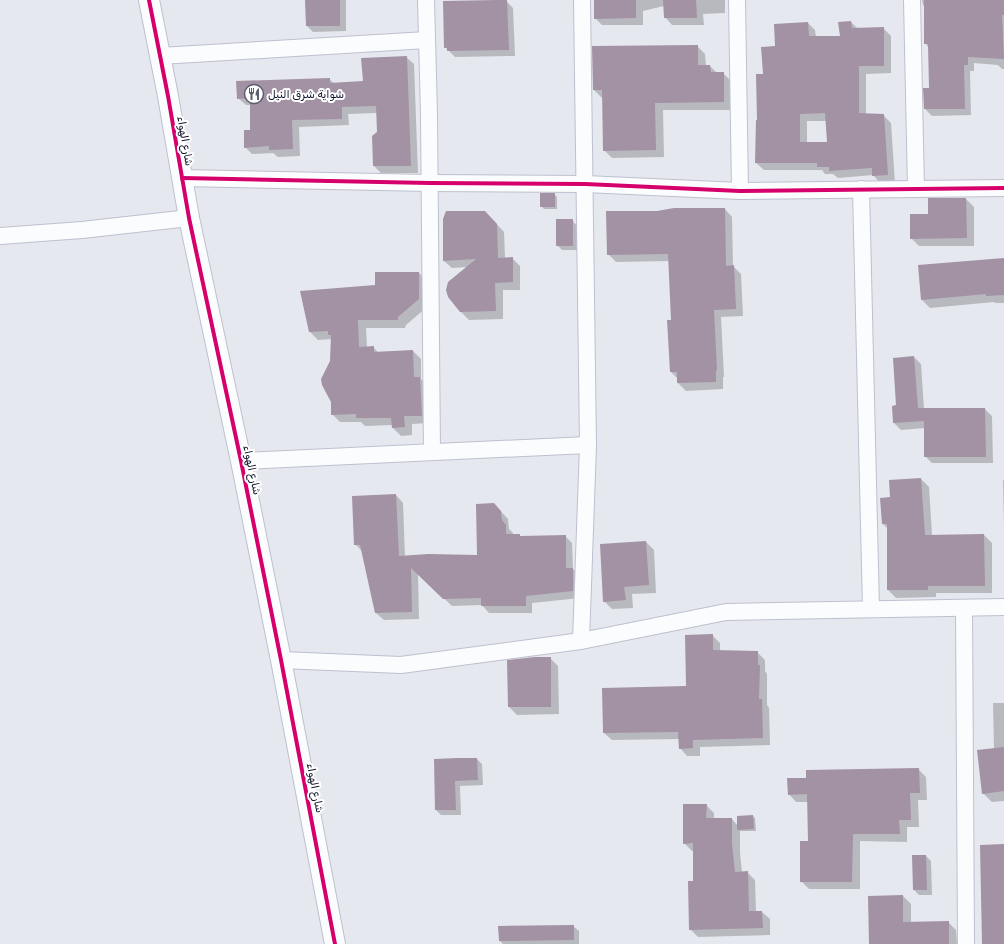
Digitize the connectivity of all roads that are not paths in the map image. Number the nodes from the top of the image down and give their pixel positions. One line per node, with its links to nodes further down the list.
1 (149, 0): 7 (street, شارع الهواء)
2 (426, 0): 6 (street)
3 (582, 0): 10 (street)
4 (737, 0): 14 (street)
5 (912, 0): 12 (street)
6 (428, 40): 7 (street); 9 (street)
7 (160, 56): 8 (street, شارع الهواء)
8 (182, 178): 9 (street); 15 (street, شارع الهواء)
9 (430, 183): 10 (street); 18 (street)
10 (585, 184): 14 (street); 17 (street)
11 (1004, 188): 12 (street)
12 (916, 189): 13 (street)
13 (861, 190): 14 (street); 22 (street)
14 (740, 191)
15 (189, 218): 16 (street); 19 (street, شارع الهواء)
16 (0, 236)
17 (588, 445): 18 (street); 23 (street)
18 (432, 452): 19 (street)
19 (241, 461): 24 (street, شارع الهواء)
20 (1004, 607): 21 (street)
21 (964, 608): 22 (street); 26 (street)
22 (871, 610): 23 (street)
23 (581, 641): 24 (street)
24 (281, 660): 25 (street, شارع الهواء)
25 (335, 944)
26 (966, 944)

